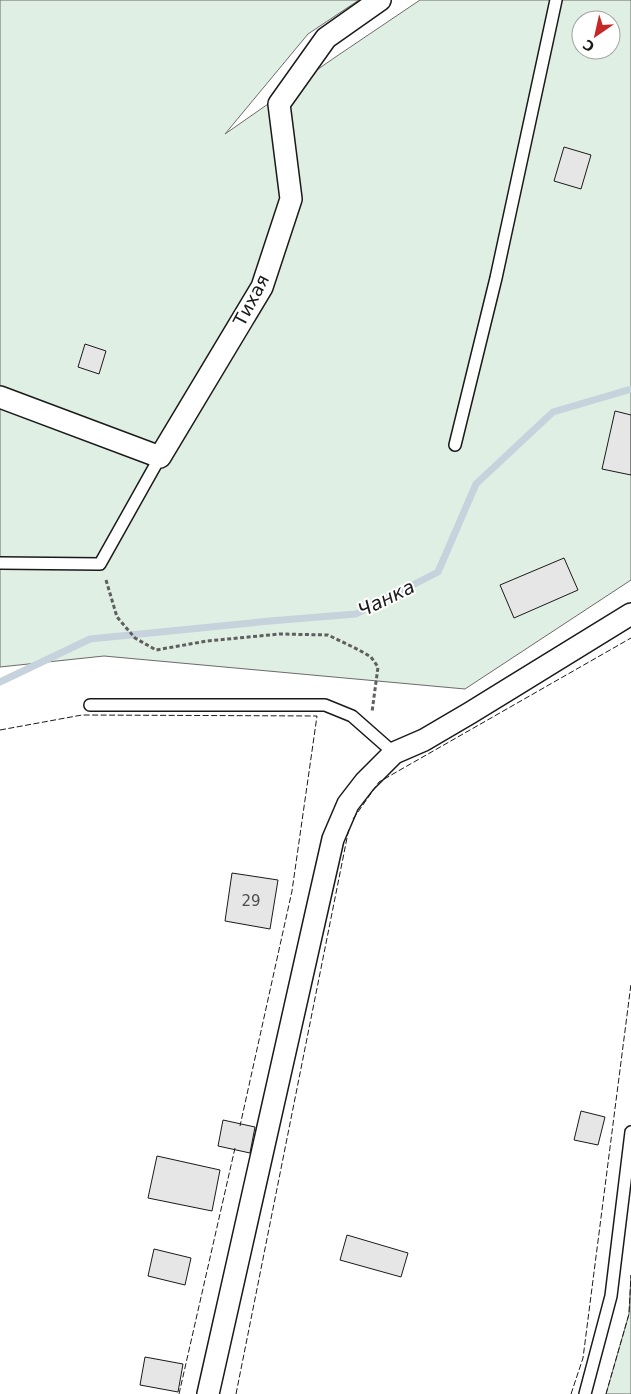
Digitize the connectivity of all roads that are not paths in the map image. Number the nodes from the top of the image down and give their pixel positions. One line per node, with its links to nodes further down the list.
1 (380, 0): 5 (street, Тихая)
2 (556, 0): 4 (lane)
3 (0, 397): 5 (street)
4 (455, 446)
5 (160, 457): 6 (lane)
6 (0, 563)
7 (631, 614): 9 (street)
8 (90, 705): 9 (lane)
9 (394, 753): 11 (street)
10 (631, 1132): 12 (lane)
11 (208, 1394)
12 (585, 1394)

